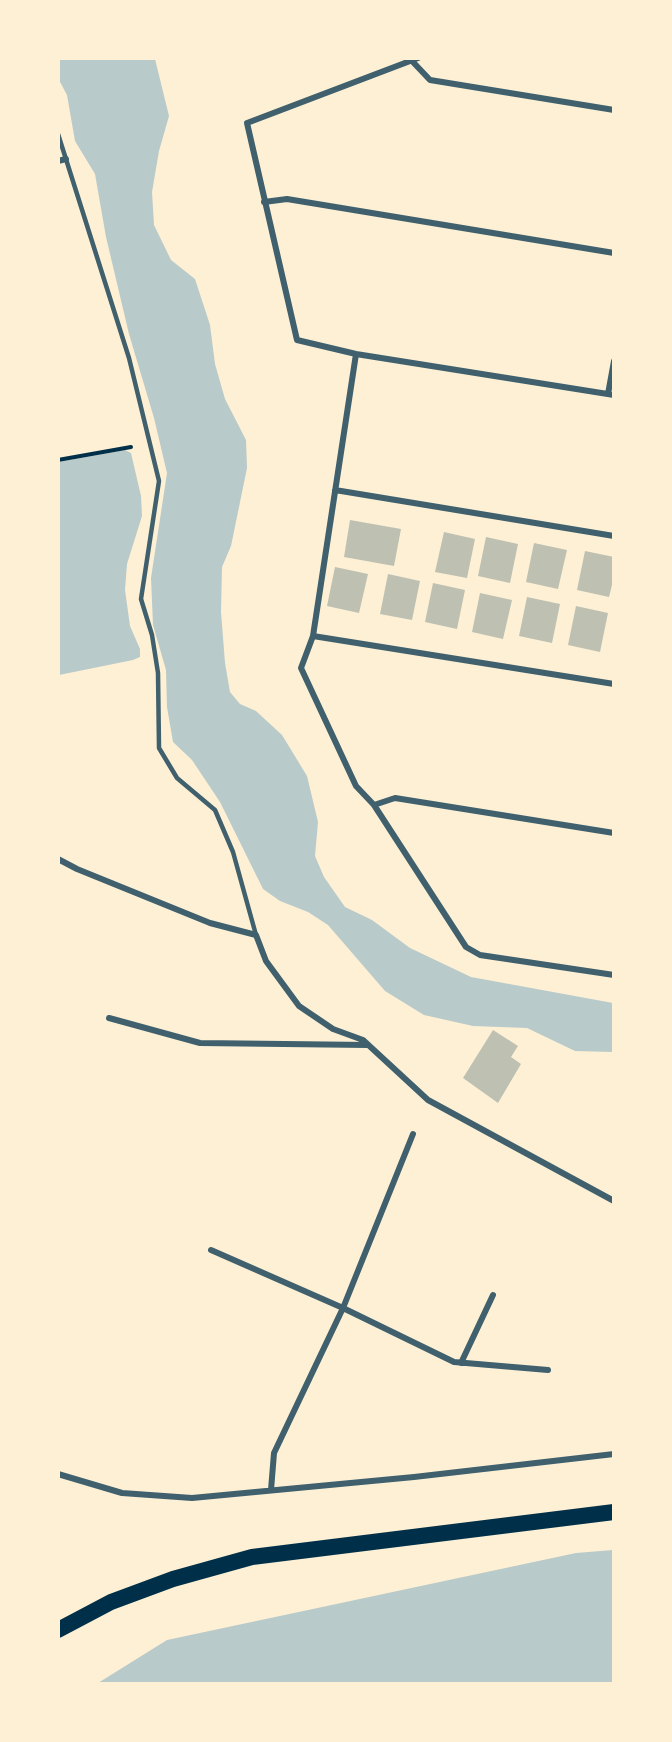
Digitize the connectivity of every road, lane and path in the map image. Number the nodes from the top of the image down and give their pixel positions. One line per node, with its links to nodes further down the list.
1 (415, 59): 2 (street); 5 (street)
2 (614, 110)
3 (58, 134): 4 (lane)
4 (62, 160): 19 (lane)
5 (264, 202): 6 (street); 7 (street)
6 (614, 253)
7 (356, 354): 9 (street); 12 (street)
8 (614, 361): 9 (street)
9 (611, 394)
10 (131, 447): 11 (path)
11 (58, 460)
12 (335, 490): 13 (street); 14 (street)
13 (614, 536)
14 (313, 636): 15 (street); 16 (street)
15 (614, 684)
16 (374, 805): 17 (street); 20 (street)
17 (614, 832)
18 (58, 859): 19 (street)
19 (256, 936): 22 (street)
20 (614, 975)
21 (109, 1018): 22 (street)
22 (368, 1045): 24 (street)
23 (413, 1134): 27 (street)
24 (614, 1201)
25 (211, 1250): 27 (street)
26 (493, 1295): 28 (street)
27 (343, 1308): 28 (street); 32 (street)
28 (462, 1363): 29 (street)
29 (548, 1370)
30 (614, 1454): 32 (street)
31 (58, 1474): 32 (street)
32 (272, 1490)
33 (614, 1512): 34 (highway)
34 (58, 1630)

